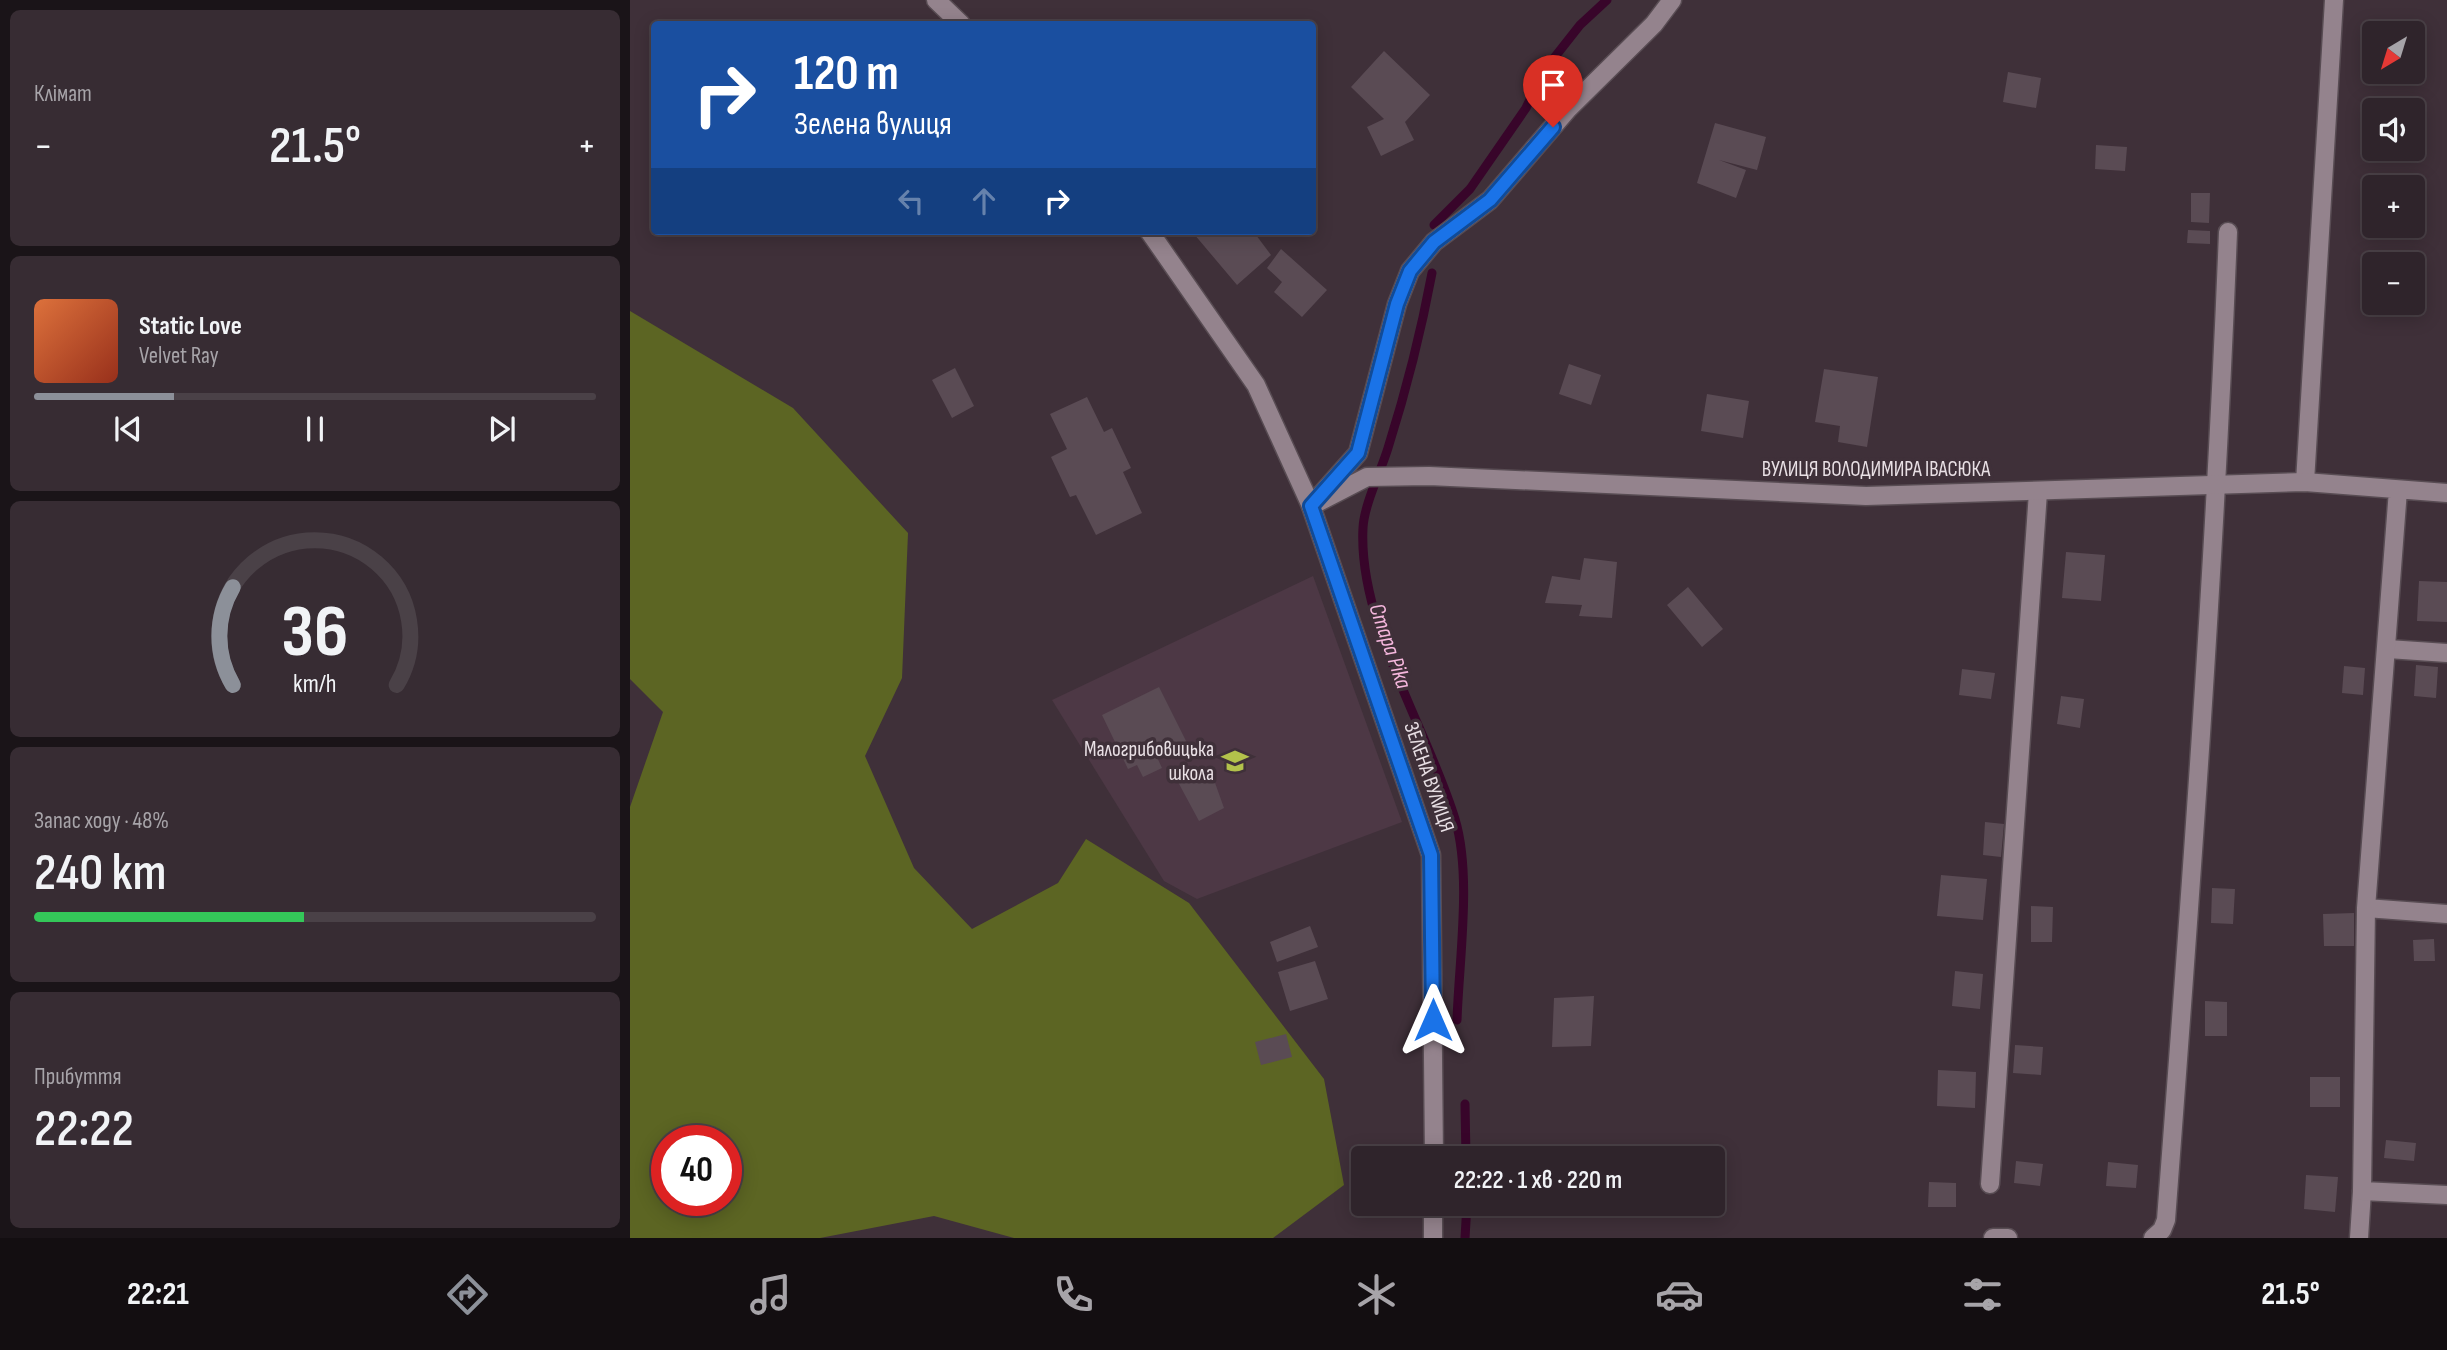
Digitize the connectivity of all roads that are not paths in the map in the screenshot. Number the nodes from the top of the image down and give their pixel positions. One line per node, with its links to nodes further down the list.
1 (936, 0): 4 (street)
2 (1672, 0): 12 (street)
3 (2334, 0): 7 (street)
4 (958, 21)
5 (2228, 232): 8 (street)
6 (1152, 235): 12 (street, ЗЕЛЕНА ВУЛИЦЯ)
7 (2305, 482): 8 (street, ВУЛИЦЯ ВОЛОДИМИРА ІВАСЮКА); 9 (street, ВУЛИЦЯ ВОЛОДИМИРА ІВАСЮКА)
8 (2217, 486): 10 (street, ВУЛИЦЯ ВОЛОДИМИРА ІВАСЮКА); 25 (street)
9 (2398, 490): 11 (street, ВУЛИЦЯ ВОЛОДИМИРА ІВАСЮКА); 13 (street)
10 (2038, 492): 12 (street, ВУЛИЦЯ ВОЛОДИМИРА ІВАСЮКА); 18 (street)
11 (2447, 493)
12 (1311, 506): 17 (street, ЗЕЛЕНА ВУЛИЦЯ)
13 (2388, 649): 14 (street); 15 (street)
14 (2447, 653)
15 (2366, 908): 16 (street); 19 (street)
16 (2447, 914)
17 (1434, 1146)
18 (1990, 1184)
19 (2362, 1191): 20 (street); 26 (street)
20 (2447, 1195)
21 (1433, 1216): 22 (street)
22 (1433, 1238)
23 (1993, 1238): 24 (street)
24 (2008, 1238)
25 (2153, 1238)
26 (2360, 1238)

